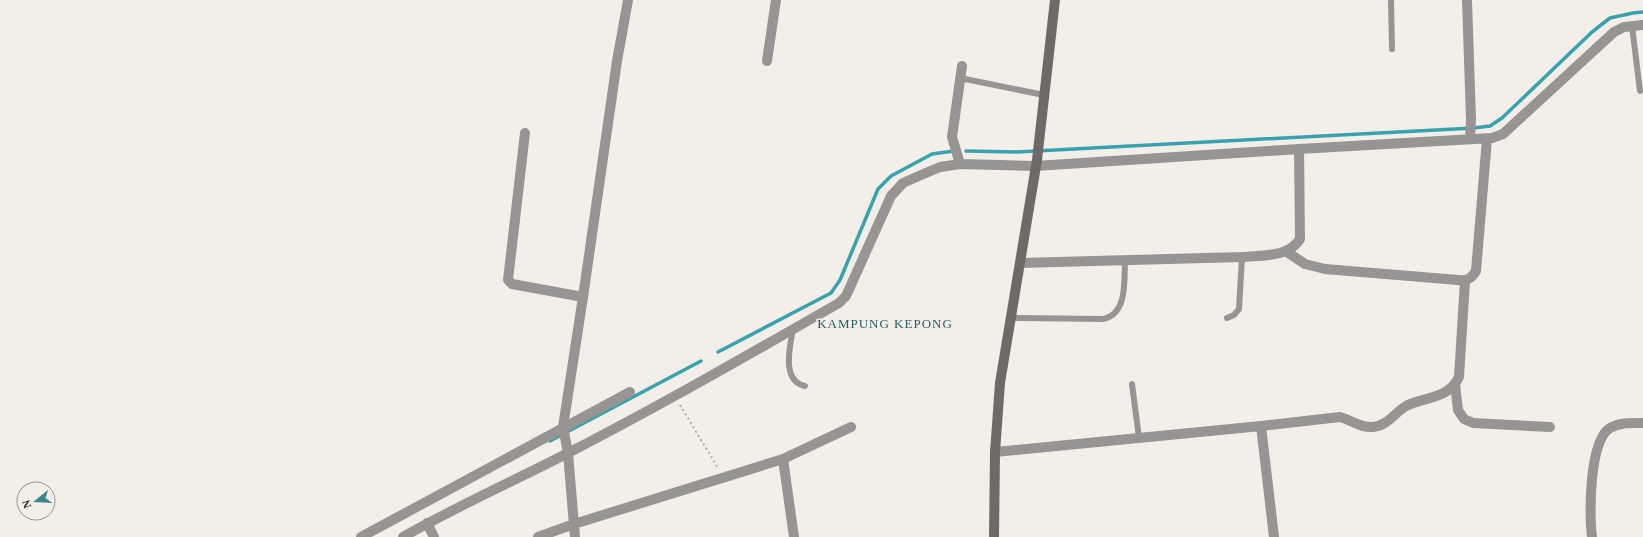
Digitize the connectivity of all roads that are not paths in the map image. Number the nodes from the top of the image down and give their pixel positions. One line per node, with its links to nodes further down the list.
1 (628, 0): 25 (street)
2 (776, 0): 9 (street)
3 (1054, 0): 13 (main road)
4 (1390, 0): 8 (lane)
5 (1467, 0): 15 (street)
6 (1643, 25): 7 (street)
7 (1632, 26): 12 (lane); 16 (street)
8 (1392, 49)
9 (767, 62)
10 (962, 66): 11 (street)
11 (960, 78): 13 (lane); 19 (street)
12 (1640, 91)
13 (1044, 95): 18 (main road)
14 (525, 133): 25 (street)
15 (1471, 137): 16 (street); 17 (street)
16 (1486, 139): 24 (street)
17 (1299, 149): 18 (street); 20 (street)
18 (1036, 163): 19 (street); 23 (main road)
19 (960, 164): 28 (street)
20 (1287, 252): 21 (street); 24 (street)
21 (1242, 257): 22 (street); 27 (lane)
22 (1125, 260): 23 (street); 26 (lane)
23 (1020, 263): 26 (main road)
24 (1465, 281): 30 (street)
25 (583, 297): 37 (street)
26 (1011, 318): 40 (main road)
27 (1227, 318)
28 (793, 329): 31 (lane); 39 (street)
29 (1132, 384): 38 (lane)
30 (1455, 384): 34 (street); 35 (street)
31 (805, 386)
32 (630, 392): 37 (street)
33 (1643, 423): 52 (street)
34 (1261, 426): 38 (street); 51 (street)
35 (1550, 427)
36 (851, 428): 41 (street)
37 (563, 429): 39 (street); 44 (street)
38 (1139, 438): 40 (street)
39 (568, 451): 42 (street); 43 (street)
40 (996, 452): 50 (main road)
41 (783, 459): 43 (street); 49 (street)
42 (427, 523): 45 (street); 46 (street)
43 (574, 524): 47 (street); 48 (street)
44 (361, 537)
45 (403, 537)
46 (434, 537)
47 (538, 537)
48 (574, 537)
49 (794, 537)
50 (994, 537)
51 (1274, 537)
52 (1592, 537)

